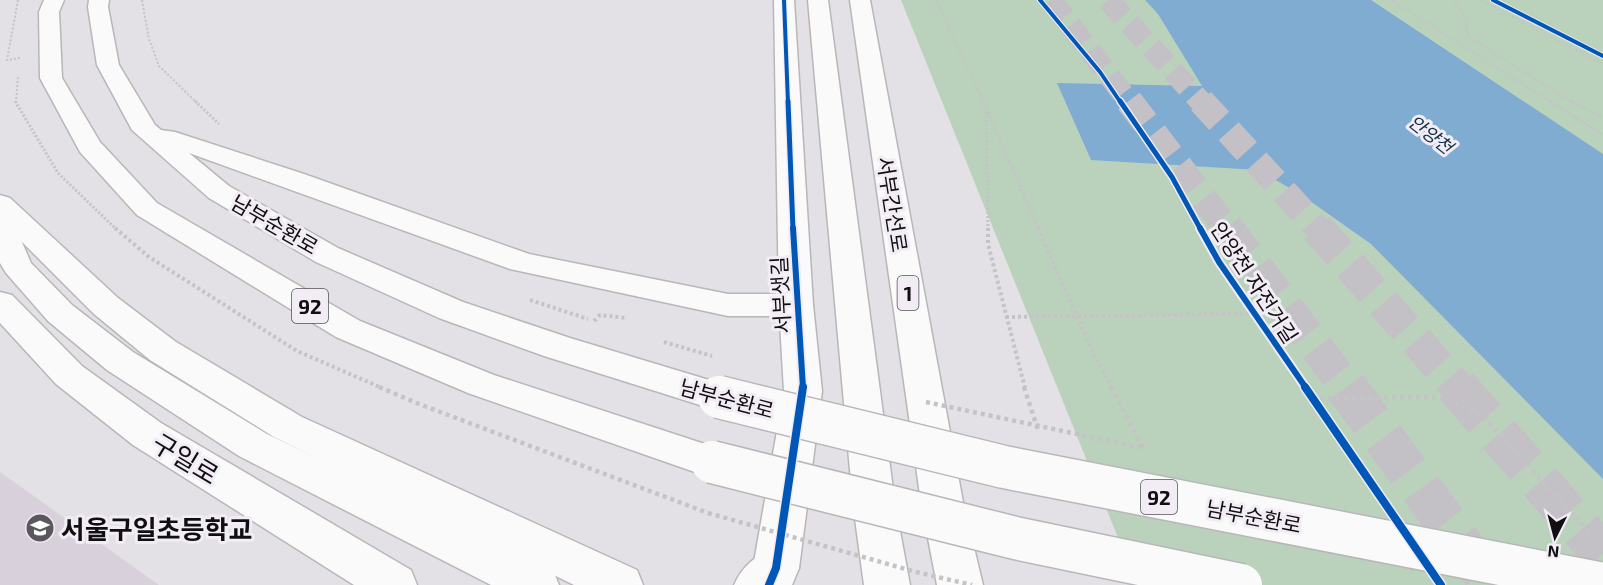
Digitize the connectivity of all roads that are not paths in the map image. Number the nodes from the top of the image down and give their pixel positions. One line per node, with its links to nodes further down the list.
1 (54, 0): 18 (main road, 92, bridge)
2 (99, 0): 6 (main road, 남부순환로 / 92)
3 (784, 0): 10 (main road, 서부샛길)
4 (818, 0): 16 (main road)
5 (860, 0): 17 (main road, 서부간선로 / 1)
6 (145, 130): 10 (main road); 12 (main road, 남부순환로 / 92, bridge)
7 (0, 204): 15 (main road)
8 (0, 223): 14 (main road)
9 (0, 303): 13 (main road, 구일로)
10 (796, 305): 11 (main road, 서부샛길)
11 (767, 579)
12 (1603, 584)
13 (394, 585)
14 (536, 585)
15 (620, 585)
16 (887, 585)
17 (960, 585)
18 (1241, 585)

